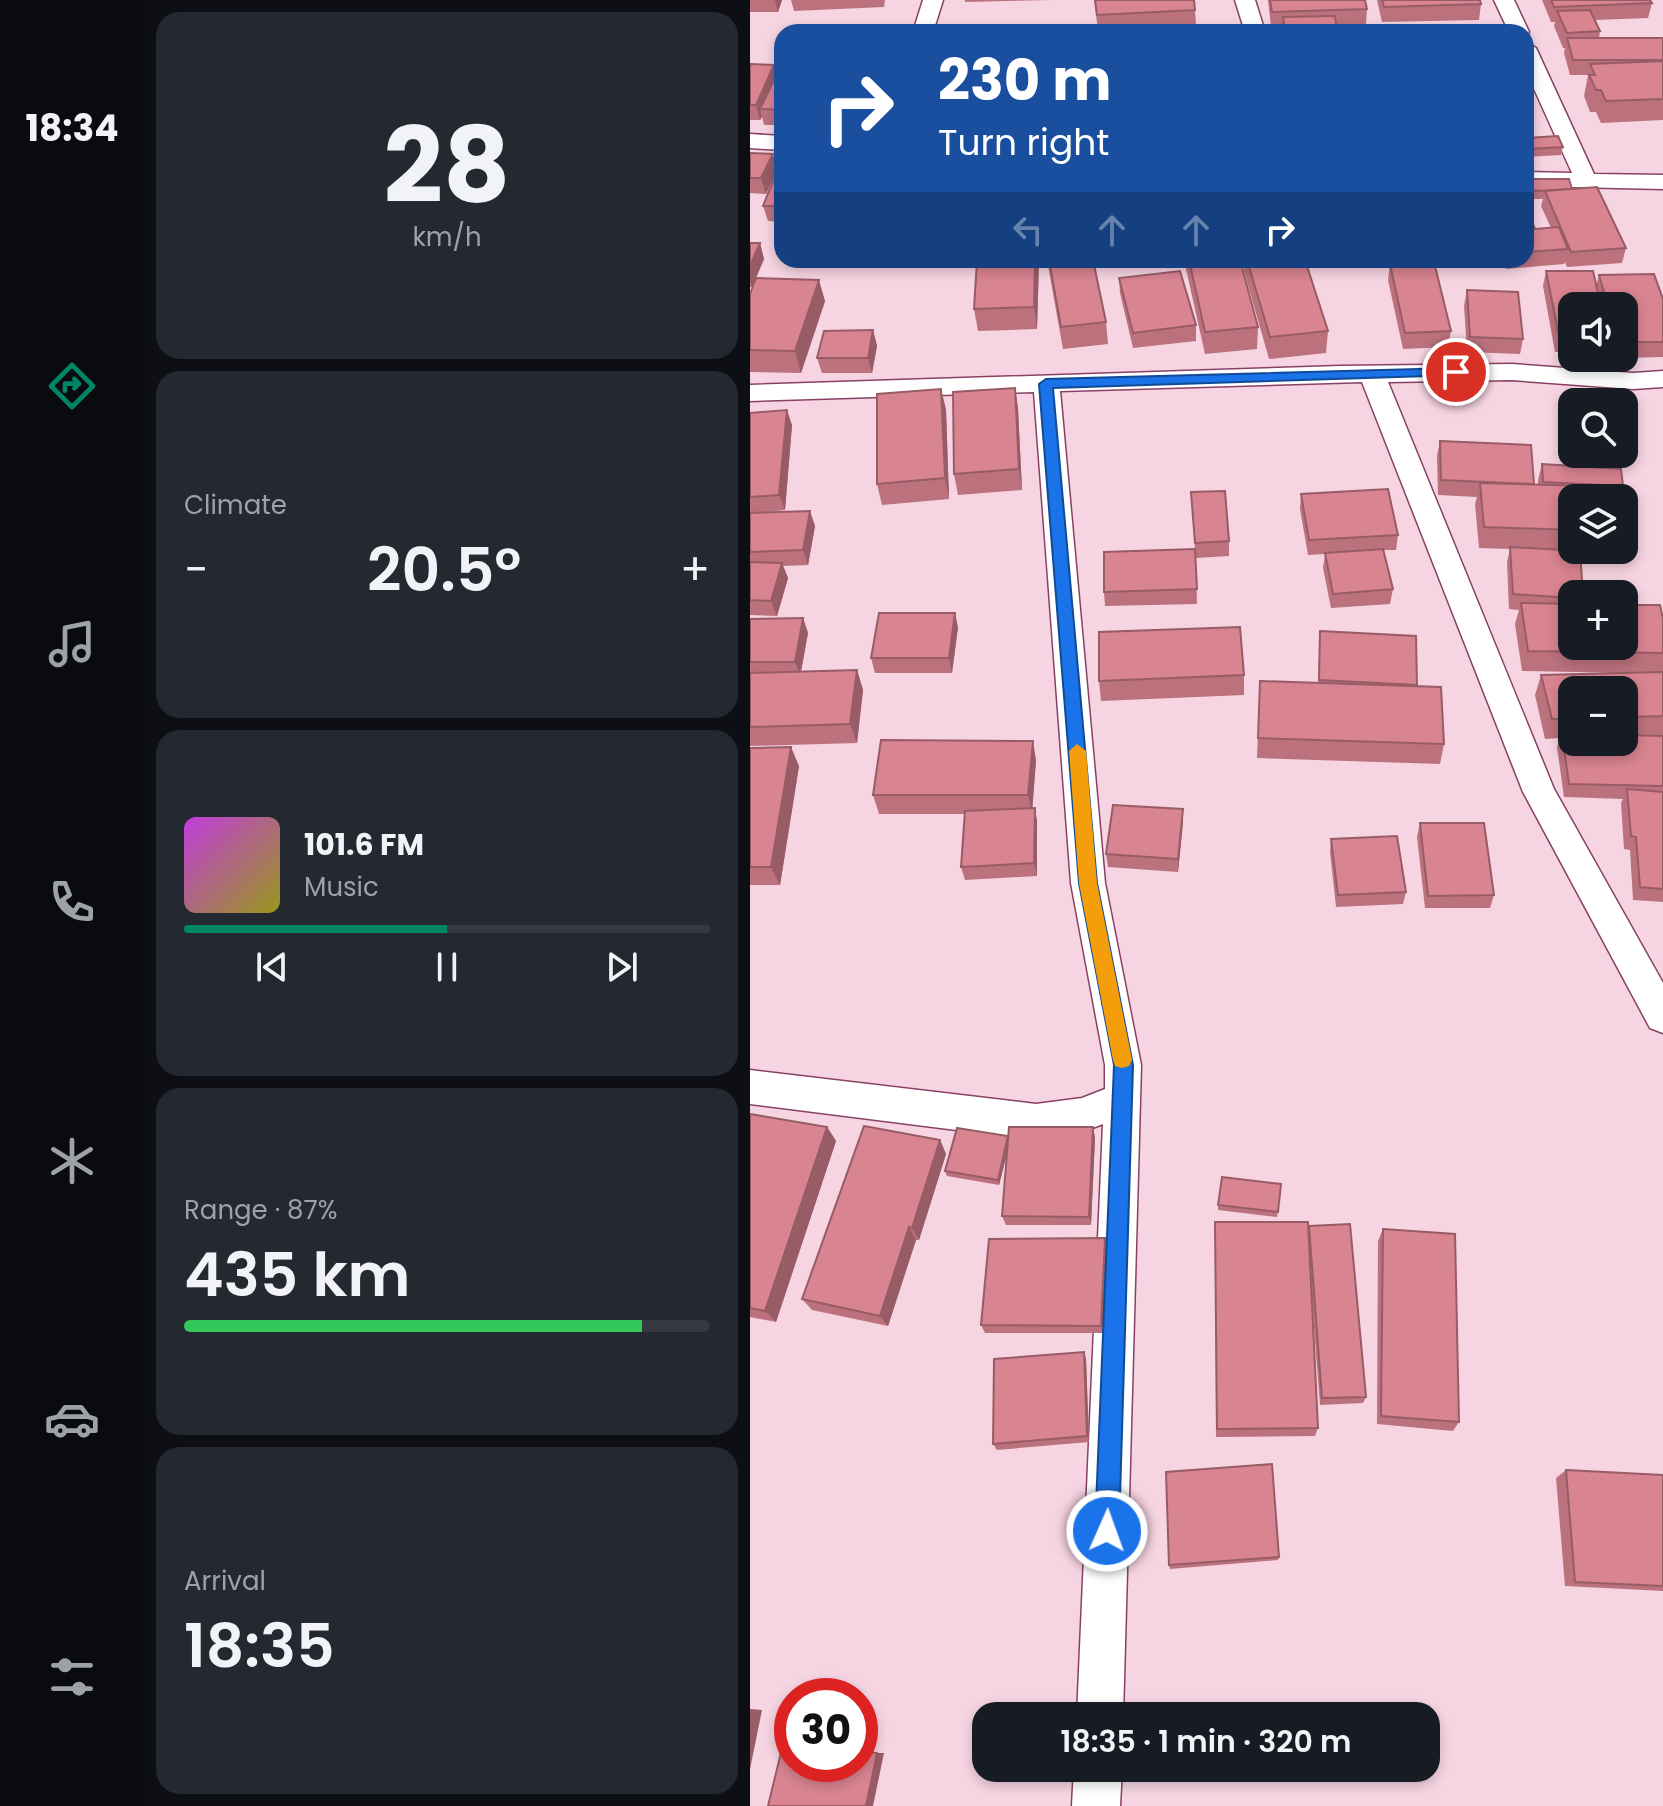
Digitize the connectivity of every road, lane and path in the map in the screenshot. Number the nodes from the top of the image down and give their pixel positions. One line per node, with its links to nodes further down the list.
1 (933, 0): 4 (street)
2 (1245, 0): 5 (street)
3 (1504, 0): 6 (street)
4 (926, 24)
5 (1252, 24)
6 (1515, 24)
7 (1534, 66): 11 (street)
8 (750, 141): 9 (street)
9 (774, 142)
10 (1534, 179): 11 (street)
11 (1586, 180): 12 (street)
12 (1663, 182)
13 (1372, 374): 14 (street); 15 (street); 17 (street)
14 (1663, 379)
15 (1046, 384): 16 (street); 19 (street)
16 (750, 393)
17 (1663, 1017)
18 (750, 1087): 19 (street)
19 (1123, 1099): 20 (street)
20 (1101, 1702)
21 (1097, 1782): 22 (street)
22 (1096, 1806)

